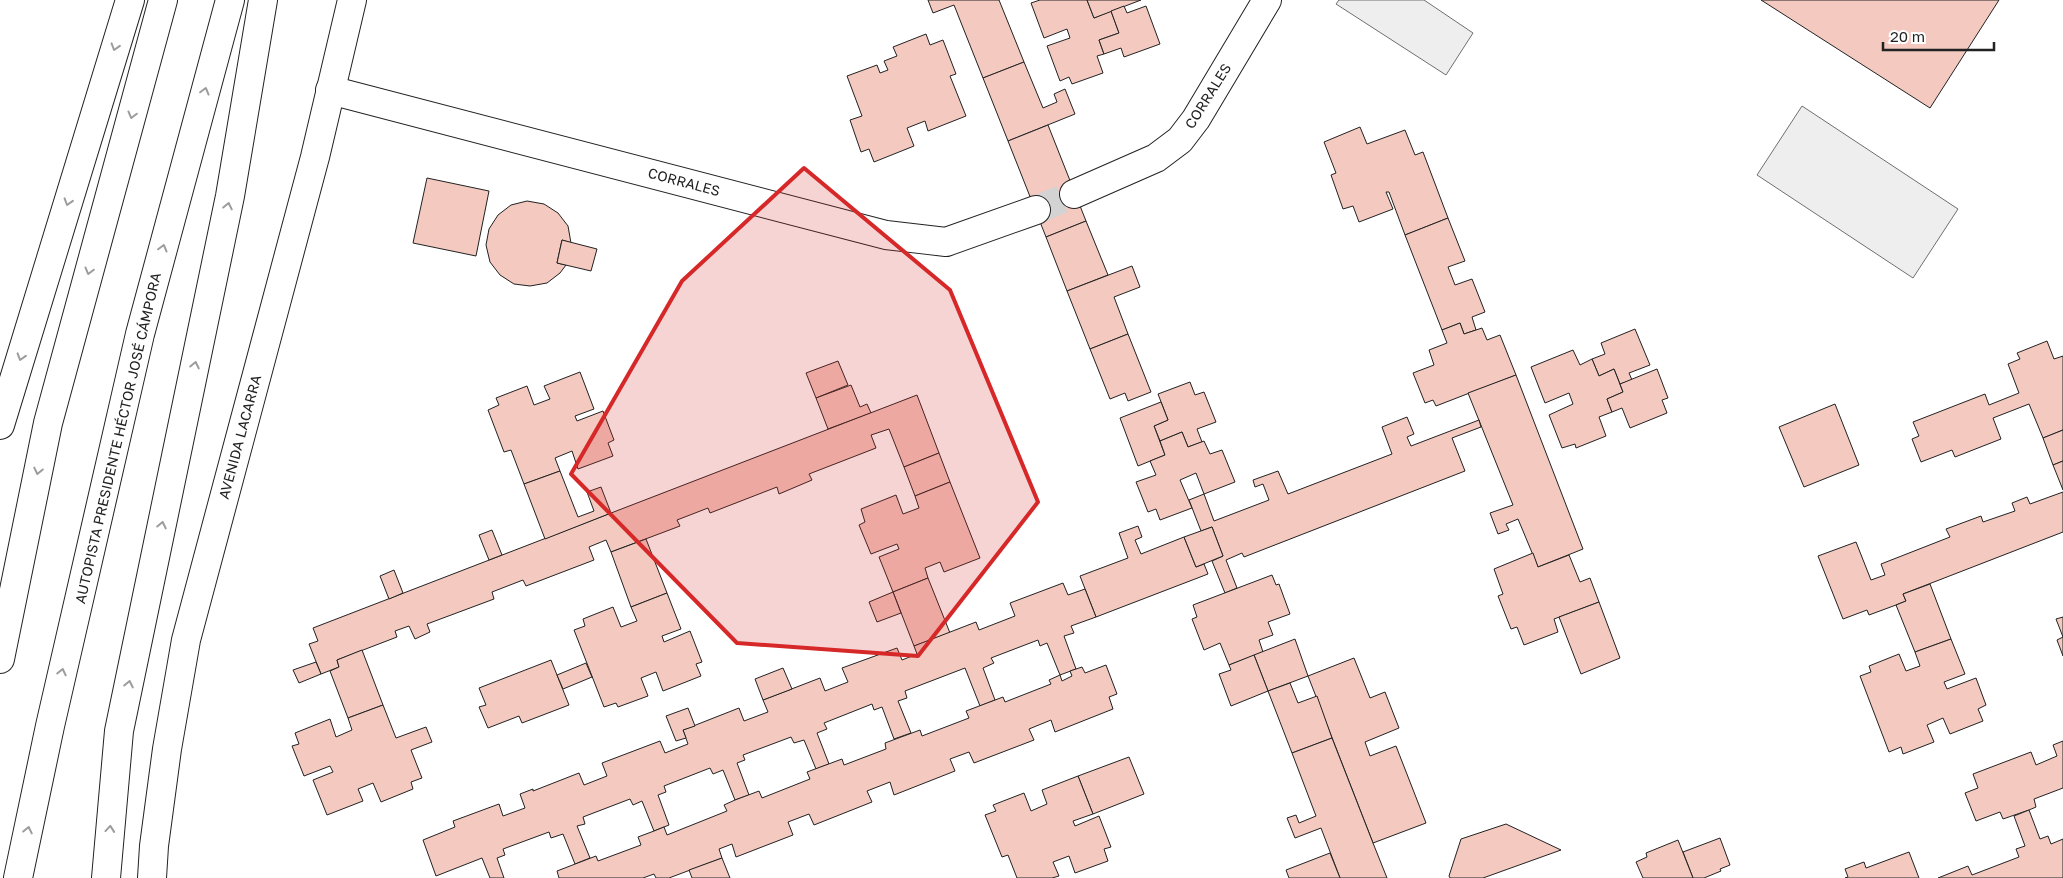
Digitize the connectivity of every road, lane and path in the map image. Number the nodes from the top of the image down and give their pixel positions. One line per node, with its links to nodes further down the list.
1 (130, 0): 10 (main road, one-way to 10)
2 (163, 0): 11 (main road, one-way to 11)
3 (230, 0): 12 (main road, AUTOPISTA PRESIDENTE HÉCTOR JOSÉ CÁMPORA, one-way to 3)
4 (263, 0): 13 (main road, one-way to 4)
5 (352, 0): 7 (main road, AVENIDA LACARRA)
6 (1267, 0): 8 (main road, CORRALES)
7 (330, 90): 9 (main road, CORRALES); 14 (main road, AVENIDA LACARRA)
8 (1074, 194)
9 (1036, 210)
10 (0, 425)
11 (0, 659)
12 (18, 878)
13 (106, 878)
14 (152, 878)

